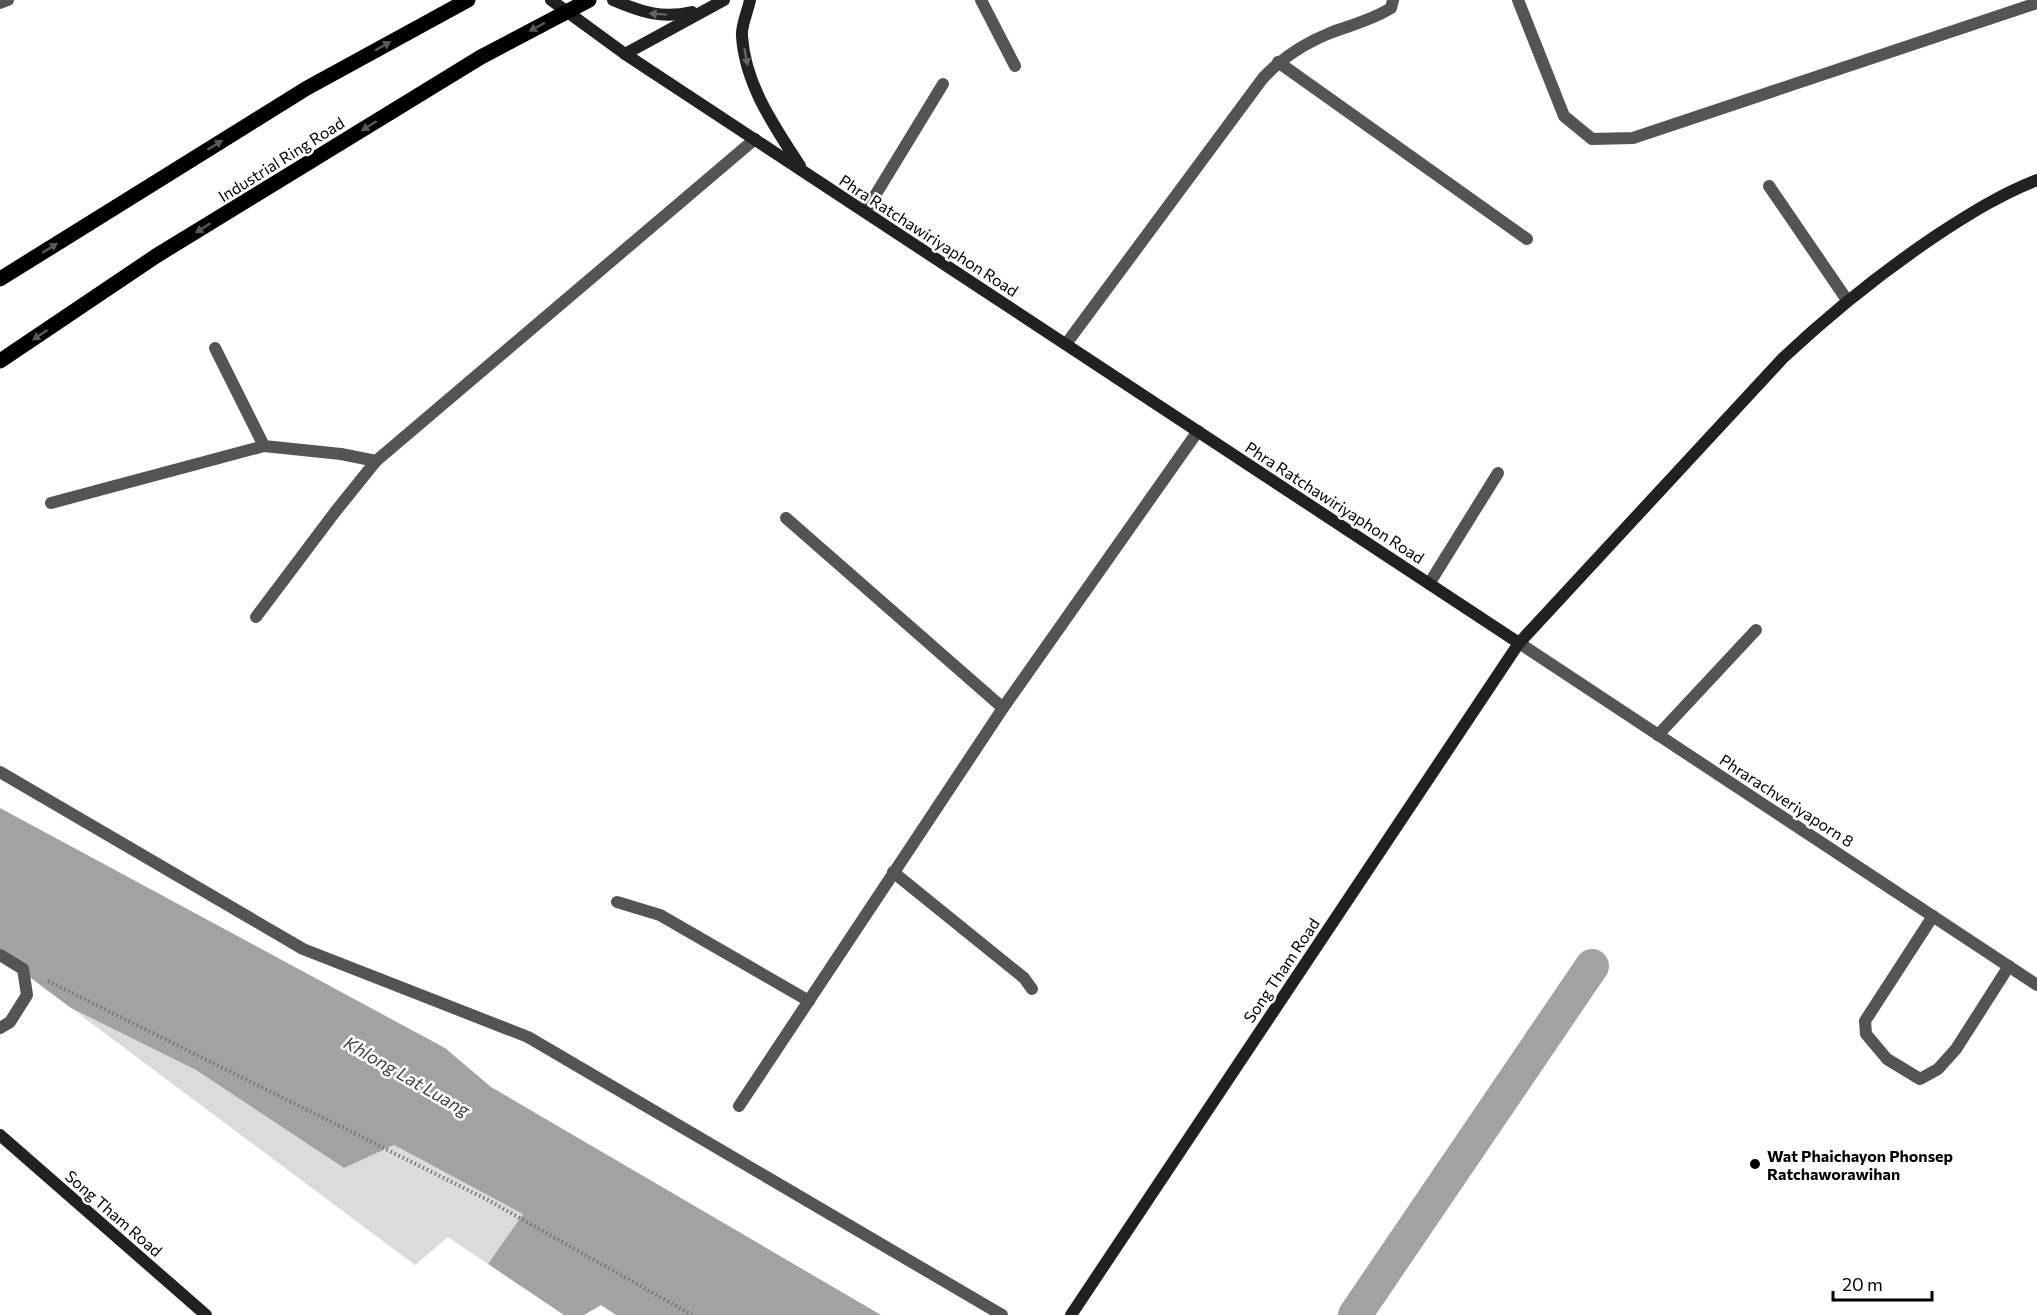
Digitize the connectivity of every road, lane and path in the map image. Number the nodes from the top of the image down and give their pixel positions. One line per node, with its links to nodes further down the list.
1 (8, 0): 11 (street)
2 (468, 0): 25 (main road, one-way to 2)
3 (551, 0): 15 (main road, Phra Ratchawiriyaphon Road)
4 (589, 0): 29 (main road, Industrial Ring Road, one-way to 29)
5 (612, 0): 14 (main road, one-way to 5)
6 (724, 0): 14 (main road)
7 (750, 0): 20 (main road, one-way to 20)
8 (981, 0): 17 (street)
9 (1393, 0): 16 (street)
10 (1518, 0): 12 (street)
11 (0, 3)
12 (2021, 4): 13 (street)
13 (2036, 5)
14 (705, 9): 15 (main road)
15 (625, 54): 19 (main road, Phra Ratchawiriyaphon Road)
16 (1278, 62): 24 (street); 27 (street)
17 (1015, 66)
18 (943, 84): 23 (street)
19 (755, 139): 20 (main road, Phra Ratchawiriyaphon Road); 32 (street)
20 (804, 171): 23 (main road, Phra Ratchawiriyaphon Road)
21 (2037, 180): 26 (main road)
22 (1769, 186): 26 (street)
23 (865, 212): 27 (main road, Phra Ratchawiriyaphon Road)
24 (1527, 239)
25 (0, 279)
26 (1847, 300): 39 (main road)
27 (1066, 344): 30 (main road, Phra Ratchawiriyaphon Road)
28 (215, 348): 31 (street)
29 (0, 361)
30 (1198, 432): 36 (main road, Phra Ratchawiriyaphon Road); 40 (street)
31 (264, 446): 32 (street); 34 (street)
32 (376, 461): 37 (street)
33 (1498, 473): 36 (street)
34 (51, 503)
35 (786, 518): 40 (street)
36 (1429, 584): 39 (main road, Phra Ratchawiriyaphon Road)
37 (256, 617)
38 (1756, 630): 41 (street)
39 (1519, 643): 41 (street, Phrarachveriyaporn 8); 58 (main road, Song Tham Road)
40 (1003, 708): 43 (street)
41 (1658, 735): 45 (street, Phrarachveriyaporn 8)
42 (0, 772): 57 (street)
43 (893, 872): 50 (street); 51 (street)
44 (616, 902): 51 (street)
45 (1933, 916): 47 (street, Phrarachveriyaporn 8); 47 (street)
46 (0, 955): 48 (street)
47 (2009, 966): 49 (street, Phrarachveriyaporn 8)
48 (23, 969): 52 (street); 56 (path)
49 (2037, 985)
50 (1032, 989)
51 (809, 1001): 53 (street)
52 (0, 1028)
53 (739, 1106)
54 (0, 1135): 55 (main road, Song Tham Road)
55 (206, 1315)
56 (693, 1315)
57 (1002, 1315)
58 (1071, 1315)

